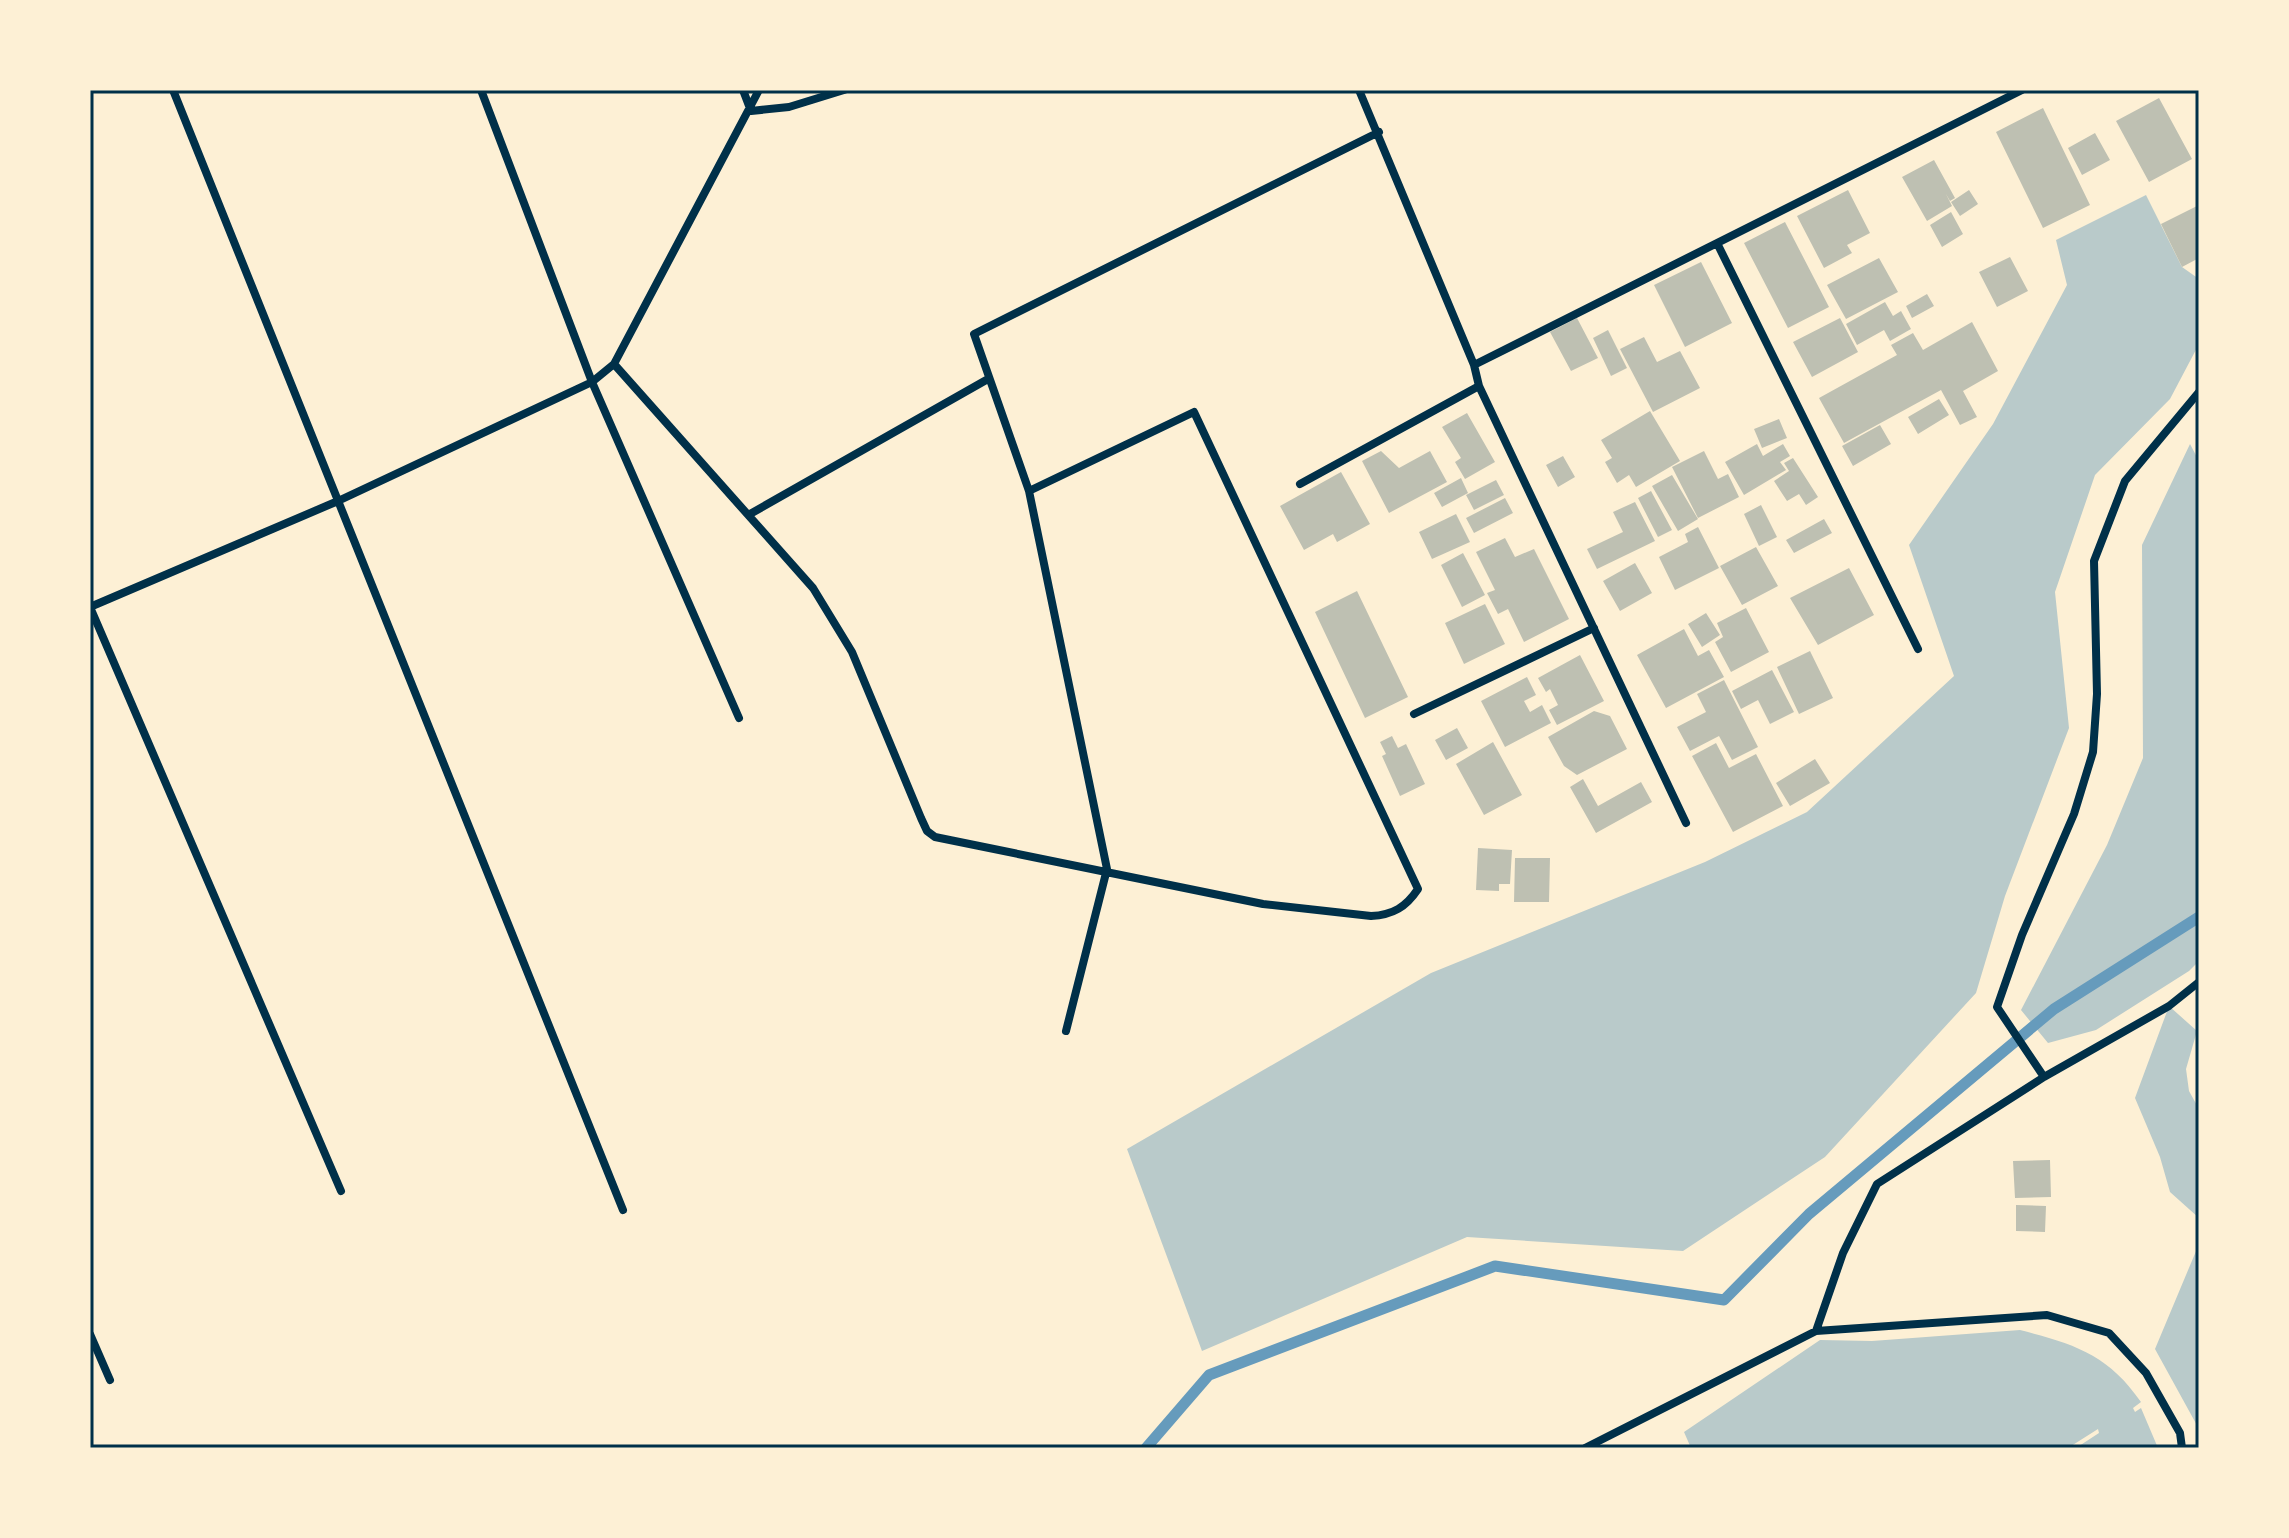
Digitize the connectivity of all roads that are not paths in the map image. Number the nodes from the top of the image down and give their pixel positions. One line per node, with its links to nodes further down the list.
1 (173, 90): 19 (street)
2 (481, 90): 14 (street)
3 (743, 90): 8 (street)
4 (759, 90): 8 (street)
5 (844, 90): 8 (street)
6 (1359, 90): 9 (street)
7 (2022, 90): 10 (street)
8 (751, 111): 11 (street)
9 (1379, 132): 12 (street); 13 (street)
10 (1717, 243): 12 (street); 23 (street)
11 (614, 364): 14 (street); 20 (street)
12 (1474, 365): 15 (street)
13 (988, 379): 18 (street); 20 (street)
14 (592, 382): 19 (street); 25 (street)
15 (1479, 386): 17 (street); 22 (street)
16 (2199, 392): 30 (street)
17 (1300, 484)
18 (1029, 491): 27 (street); 27 (street)
19 (338, 501): 21 (street); 32 (street)
20 (750, 514): 27 (street)
21 (90, 607): 31 (street)
22 (1594, 628): 24 (street); 26 (street)
23 (1918, 649)
24 (1414, 714)
25 (739, 718)
26 (1686, 823)
27 (1107, 869): 29 (street)
28 (2199, 982): 30 (street)
29 (1066, 1031)
30 (2044, 1077): 33 (street)
31 (341, 1191)
32 (623, 1210)
33 (1816, 1331): 36 (street); 37 (street)
34 (90, 1334): 35 (street)
35 (110, 1380)
36 (1585, 1448)
37 (2182, 1448)

